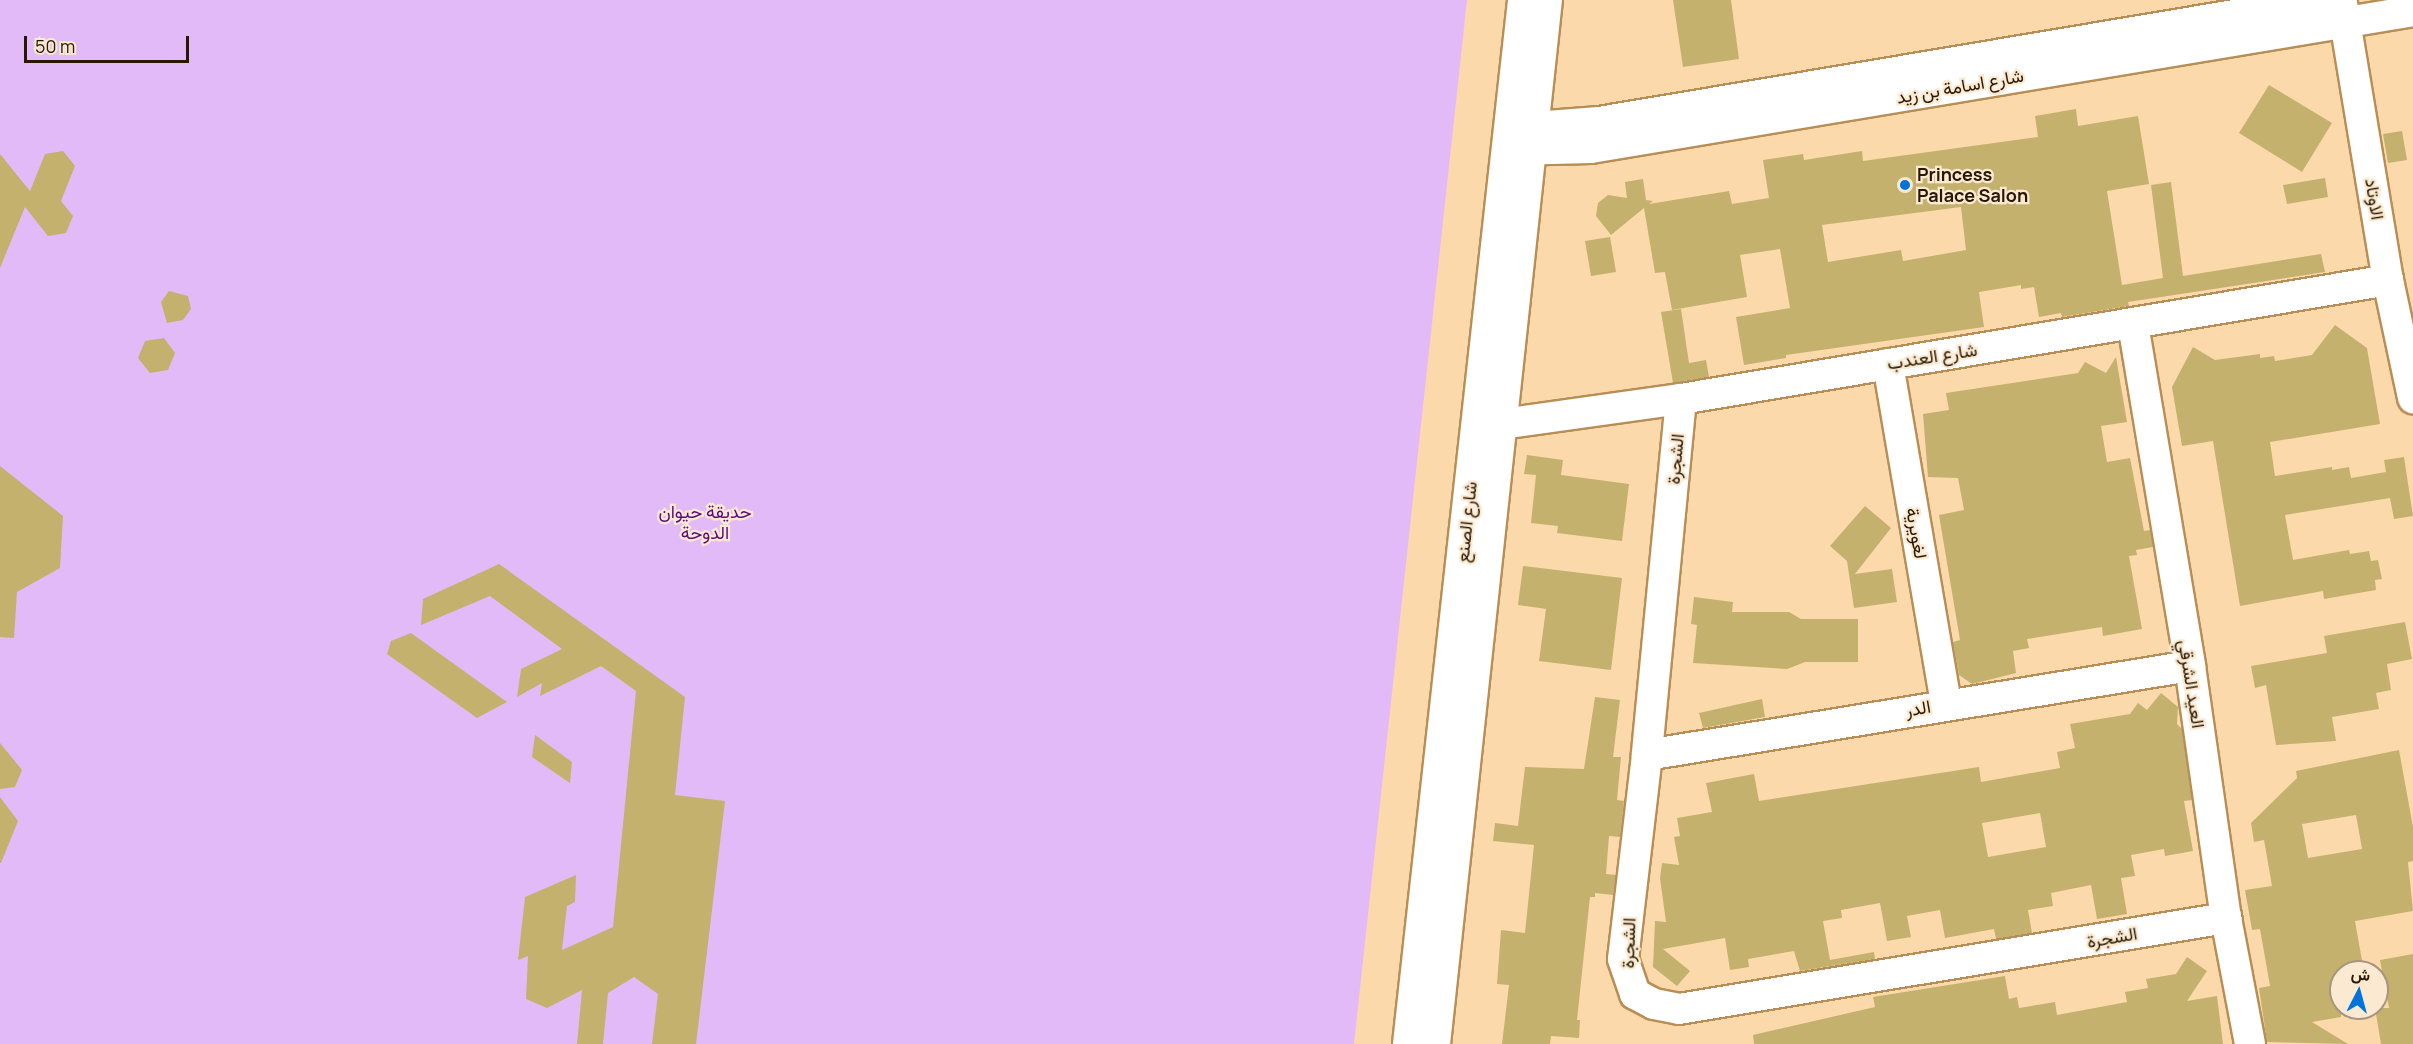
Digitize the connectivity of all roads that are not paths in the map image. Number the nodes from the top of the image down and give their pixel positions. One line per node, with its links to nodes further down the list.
1 (1522, 0): 6 (street, شارع الصنع)
2 (1547, 0): 6 (street, شارع الصنع)
3 (2323, 0): 6 (street, شارع اسامة بن زيد)
4 (2344, 11): 5 (street, شارع اسامة بن زيد); 6 (street, شارع اسامة بن زيد); 7 (street, الاوتاد)
5 (2413, 11)
6 (1520, 138): 12 (street, شارع الصنع)
7 (2388, 280): 8 (street, شارع العندب); 10 (street, الاوتاد)
8 (2133, 324): 9 (street, شارع العندب); 13 (street, العيد الشرقي)
9 (1888, 364): 11 (street, شارع العندب); 14 (street, لغويرية)
10 (2413, 398)
11 (1681, 399): 12 (street, شارع العندب); 15 (street, الشجرة)
12 (1489, 420): 17 (street, شارع الصنع)
13 (2190, 666): 14 (street, الدر); 16 (street, العيد الشرقي)
14 (1946, 704): 15 (street, الدر)
15 (1647, 755): 16 (street, الشجرة)
16 (2226, 918): 20 (street, العيد الشرقي)
17 (1430, 963): 18 (street, شارع الصنع); 19 (street, شارع الصنع)
18 (1408, 1044)
19 (1435, 1044)
20 (2250, 1044)

